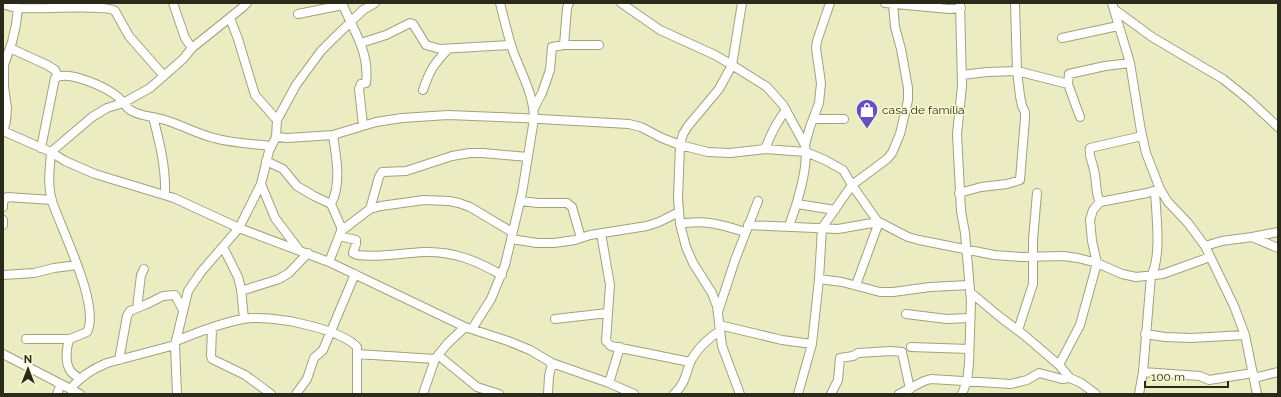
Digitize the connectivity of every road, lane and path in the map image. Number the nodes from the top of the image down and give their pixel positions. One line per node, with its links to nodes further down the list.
1 (173, 3): 26 (street)
2 (247, 3): 17 (street)
3 (375, 3): 18 (street)
4 (500, 3): 22 (street)
5 (569, 3): 23 (street)
6 (621, 3): 29 (street)
7 (742, 3): 29 (street)
8 (889, 3): 13 (street); 60 (street)
9 (1016, 3): 30 (street)
10 (3, 4): 15 (street)
11 (342, 4): 16 (street); 18 (street)
12 (828, 4): 42 (street)
13 (960, 6): 31 (street)
14 (1113, 6): 19 (street); 46 (street)
15 (18, 8): 25 (street); 33 (street)
16 (298, 14)
17 (230, 18): 26 (street); 43 (street)
18 (350, 22): 21 (street); 43 (street)
19 (1118, 26): 20 (street); 28 (street)
20 (1062, 38)
21 (361, 43): 27 (street); 45 (street)
22 (511, 45): 27 (street); 37 (street)
23 (564, 45): 24 (street); 37 (street)
24 (599, 45)
25 (10, 48): 32 (street); 47 (street)
26 (192, 48): 33 (street)
27 (448, 49): 35 (street)
28 (1130, 63): 34 (street); 49 (street)
29 (732, 64): 38 (street); 51 (street)
30 (1017, 71): 31 (street); 34 (street); 62 (street)
31 (962, 75): 62 (street)
32 (58, 76): 36 (street); 53 (street)
33 (164, 76): 36 (street)
34 (1068, 84): 40 (street)
35 (423, 90)
36 (123, 103): 39 (street); 56 (street)
37 (534, 108): 41 (street)
38 (786, 110): 54 (street); 55 (street)
39 (153, 117): 52 (street); 64 (street)
40 (1080, 117)
41 (534, 119): 45 (street); 51 (street); 57 (street)
42 (813, 119): 44 (street); 54 (street)
43 (277, 120): 50 (street)
44 (844, 120)
45 (363, 125): 48 (street)
46 (1278, 128)
47 (3, 132): 53 (street)
48 (333, 135): 50 (street); 69 (street)
49 (1142, 136): 61 (street); 68 (street)
50 (276, 138): 52 (street)
51 (680, 145): 55 (street); 74 (street)
52 (271, 146): 58 (street)
53 (41, 148): 56 (street)
54 (806, 148): 55 (street); 60 (street); 70 (street)
55 (765, 149)
56 (51, 152): 64 (street); 65 (street)
57 (528, 157): 66 (street); 72 (street)
58 (266, 160): 59 (street); 69 (street)
59 (261, 184): 80 (street); 93 (street)
60 (852, 186): 73 (street); 76 (street)
61 (1158, 190): 68 (street); 89 (street); 104 (street)
62 (959, 193): 91 (street)
63 (1037, 193): 95 (street)
64 (165, 196): 80 (street)
65 (52, 200): 71 (street); 99 (street)
66 (520, 201): 86 (street); 88 (street)
67 (758, 202): 81 (street)
68 (1100, 202): 98 (street)
69 (331, 204): 84 (street)
70 (797, 204): 73 (street); 79 (street)
71 (3, 207)
72 (370, 209): 84 (street); 86 (street)
73 (835, 210): 82 (street)
74 (679, 212): 77 (street); 85 (street)
75 (3, 220): 78 (street)
76 (879, 222): 82 (street); 91 (street); 106 (street)
77 (680, 224): 81 (street); 111 (street)
78 (3, 225)
79 (789, 226): 81 (street); 82 (street)
80 (239, 228): 90 (street); 93 (street)
81 (747, 228): 111 (street)
82 (822, 228): 105 (street)
83 (1278, 232): 87 (street)
84 (340, 233): 97 (street); 103 (street)
85 (601, 234): 88 (street); 112 (street)
86 (512, 235): 88 (street); 103 (street)
87 (1252, 237): 89 (street); 92 (street)
88 (581, 238)
89 (1205, 246): 96 (street)
90 (223, 247): 108 (street); 110 (street)
91 (965, 248): 95 (street); 107 (street)
92 (1278, 248)
93 (299, 250): 94 (street)
94 (308, 253): 97 (street); 108 (street)
95 (1032, 257): 98 (street); 120 (street)
96 (1210, 257): 104 (street); 123 (street)
97 (329, 262): 102 (street)
98 (1097, 263): 104 (street); 137 (street)
99 (77, 265): 101 (street); 125 (street)
100 (144, 269): 109 (street)
101 (3, 274)
102 (355, 274): 118 (street); 121 (street)
103 (502, 275): 118 (street)
104 (1151, 276): 122 (street)
105 (819, 279): 106 (street); 127 (street)
106 (856, 285): 107 (street)
107 (970, 288): 114 (street); 120 (street)
108 (242, 291): 115 (street)
109 (136, 308): 110 (street); 134 (street)
110 (183, 310): 126 (street)
111 (718, 312): 119 (street)
112 (608, 313): 116 (street); 129 (street)
113 (906, 314): 114 (street)
114 (970, 318): 130 (street)
115 (244, 319): 117 (street); 121 (street)
116 (555, 319)
117 (212, 328): 126 (street); 150 (street)
118 (469, 328): 133 (street); 136 (street)
119 (720, 328): 127 (street); 135 (street); 158 (street)
120 (1018, 330): 137 (street)
121 (331, 332): 132 (street); 151 (street)
122 (1146, 334): 123 (street); 138 (street)
123 (1245, 335): 140 (street)
124 (26, 339): 125 (street)
125 (70, 339): 141 (street)
126 (176, 343): 134 (street); 149 (street)
127 (812, 344): 159 (street)
128 (910, 347): 130 (street)
129 (620, 348): 135 (street); 144 (street)
130 (969, 349): 143 (street)
131 (3, 354): 145 (street)
132 (357, 354): 133 (street); 152 (street)
133 (437, 357): 153 (street); 154 (street)
134 (119, 360): 141 (street)
135 (690, 362): 157 (street)
136 (552, 363): 144 (street); 155 (street)
137 (1058, 366): 142 (street)
138 (1143, 372): 140 (street); 164 (street)
139 (1278, 372): 140 (street)
140 (1254, 376): 165 (street)
141 (79, 378): 147 (street)
142 (1070, 378): 143 (street); 163 (street)
143 (967, 381): 146 (street); 162 (street)
144 (609, 383): 156 (street)
145 (60, 384): 147 (street); 148 (street)
146 (910, 389): 160 (street); 161 (street)
147 (73, 392)
148 (57, 394)
149 (177, 394)
150 (271, 394)
151 (296, 394)
152 (357, 394)
153 (423, 394)
154 (499, 394)
155 (548, 394)
156 (634, 394)
157 (674, 394)
158 (740, 394)
159 (798, 394)
160 (831, 394)
161 (899, 394)
162 (962, 394)
163 (1096, 394)
164 (1139, 394)
165 (1256, 394)

